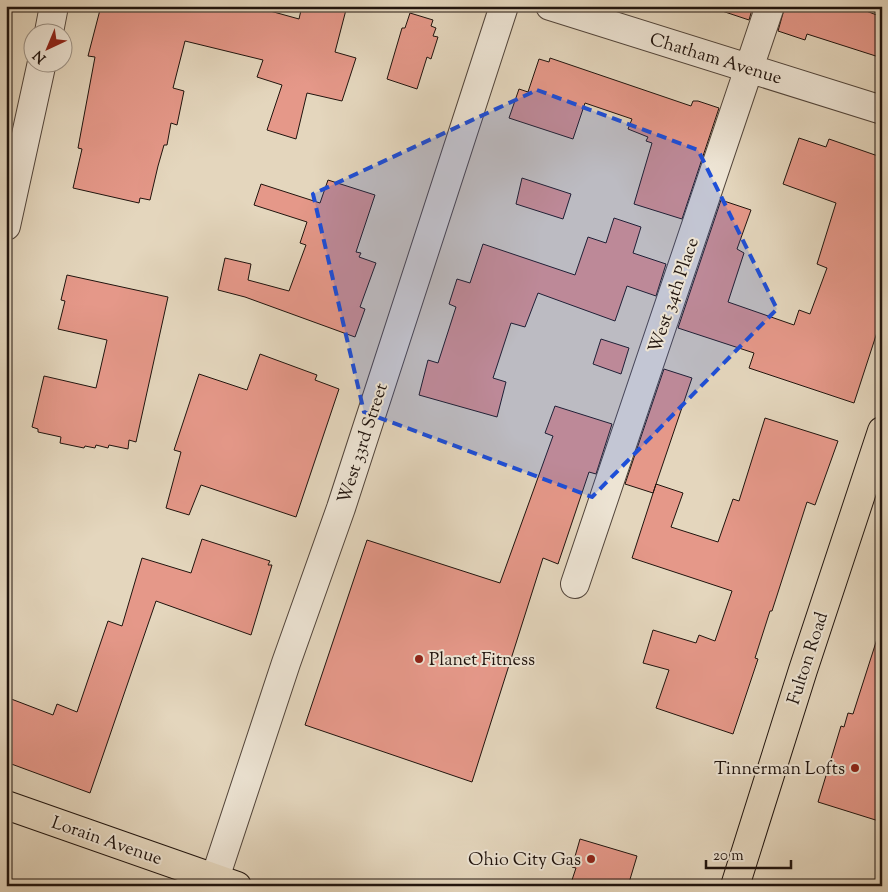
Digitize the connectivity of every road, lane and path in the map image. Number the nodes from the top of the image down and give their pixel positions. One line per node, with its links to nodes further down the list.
1 (54, 6): 5 (street)
2 (504, 6): 13 (street, West 33rd Street)
3 (550, 6): 6 (street, Chatham Avenue)
4 (770, 6): 6 (street, West 34th Place)
5 (50, 22)
6 (750, 68): 8 (street, Chatham Avenue); 11 (street, West 34th Place)
7 (40, 72): 9 (street)
8 (882, 110)
9 (6, 226)
10 (882, 431): 14 (main road, Fulton Road)
11 (575, 584)
12 (6, 805): 13 (main road, Lorain Avenue)
13 (226, 882)
14 (735, 886)

